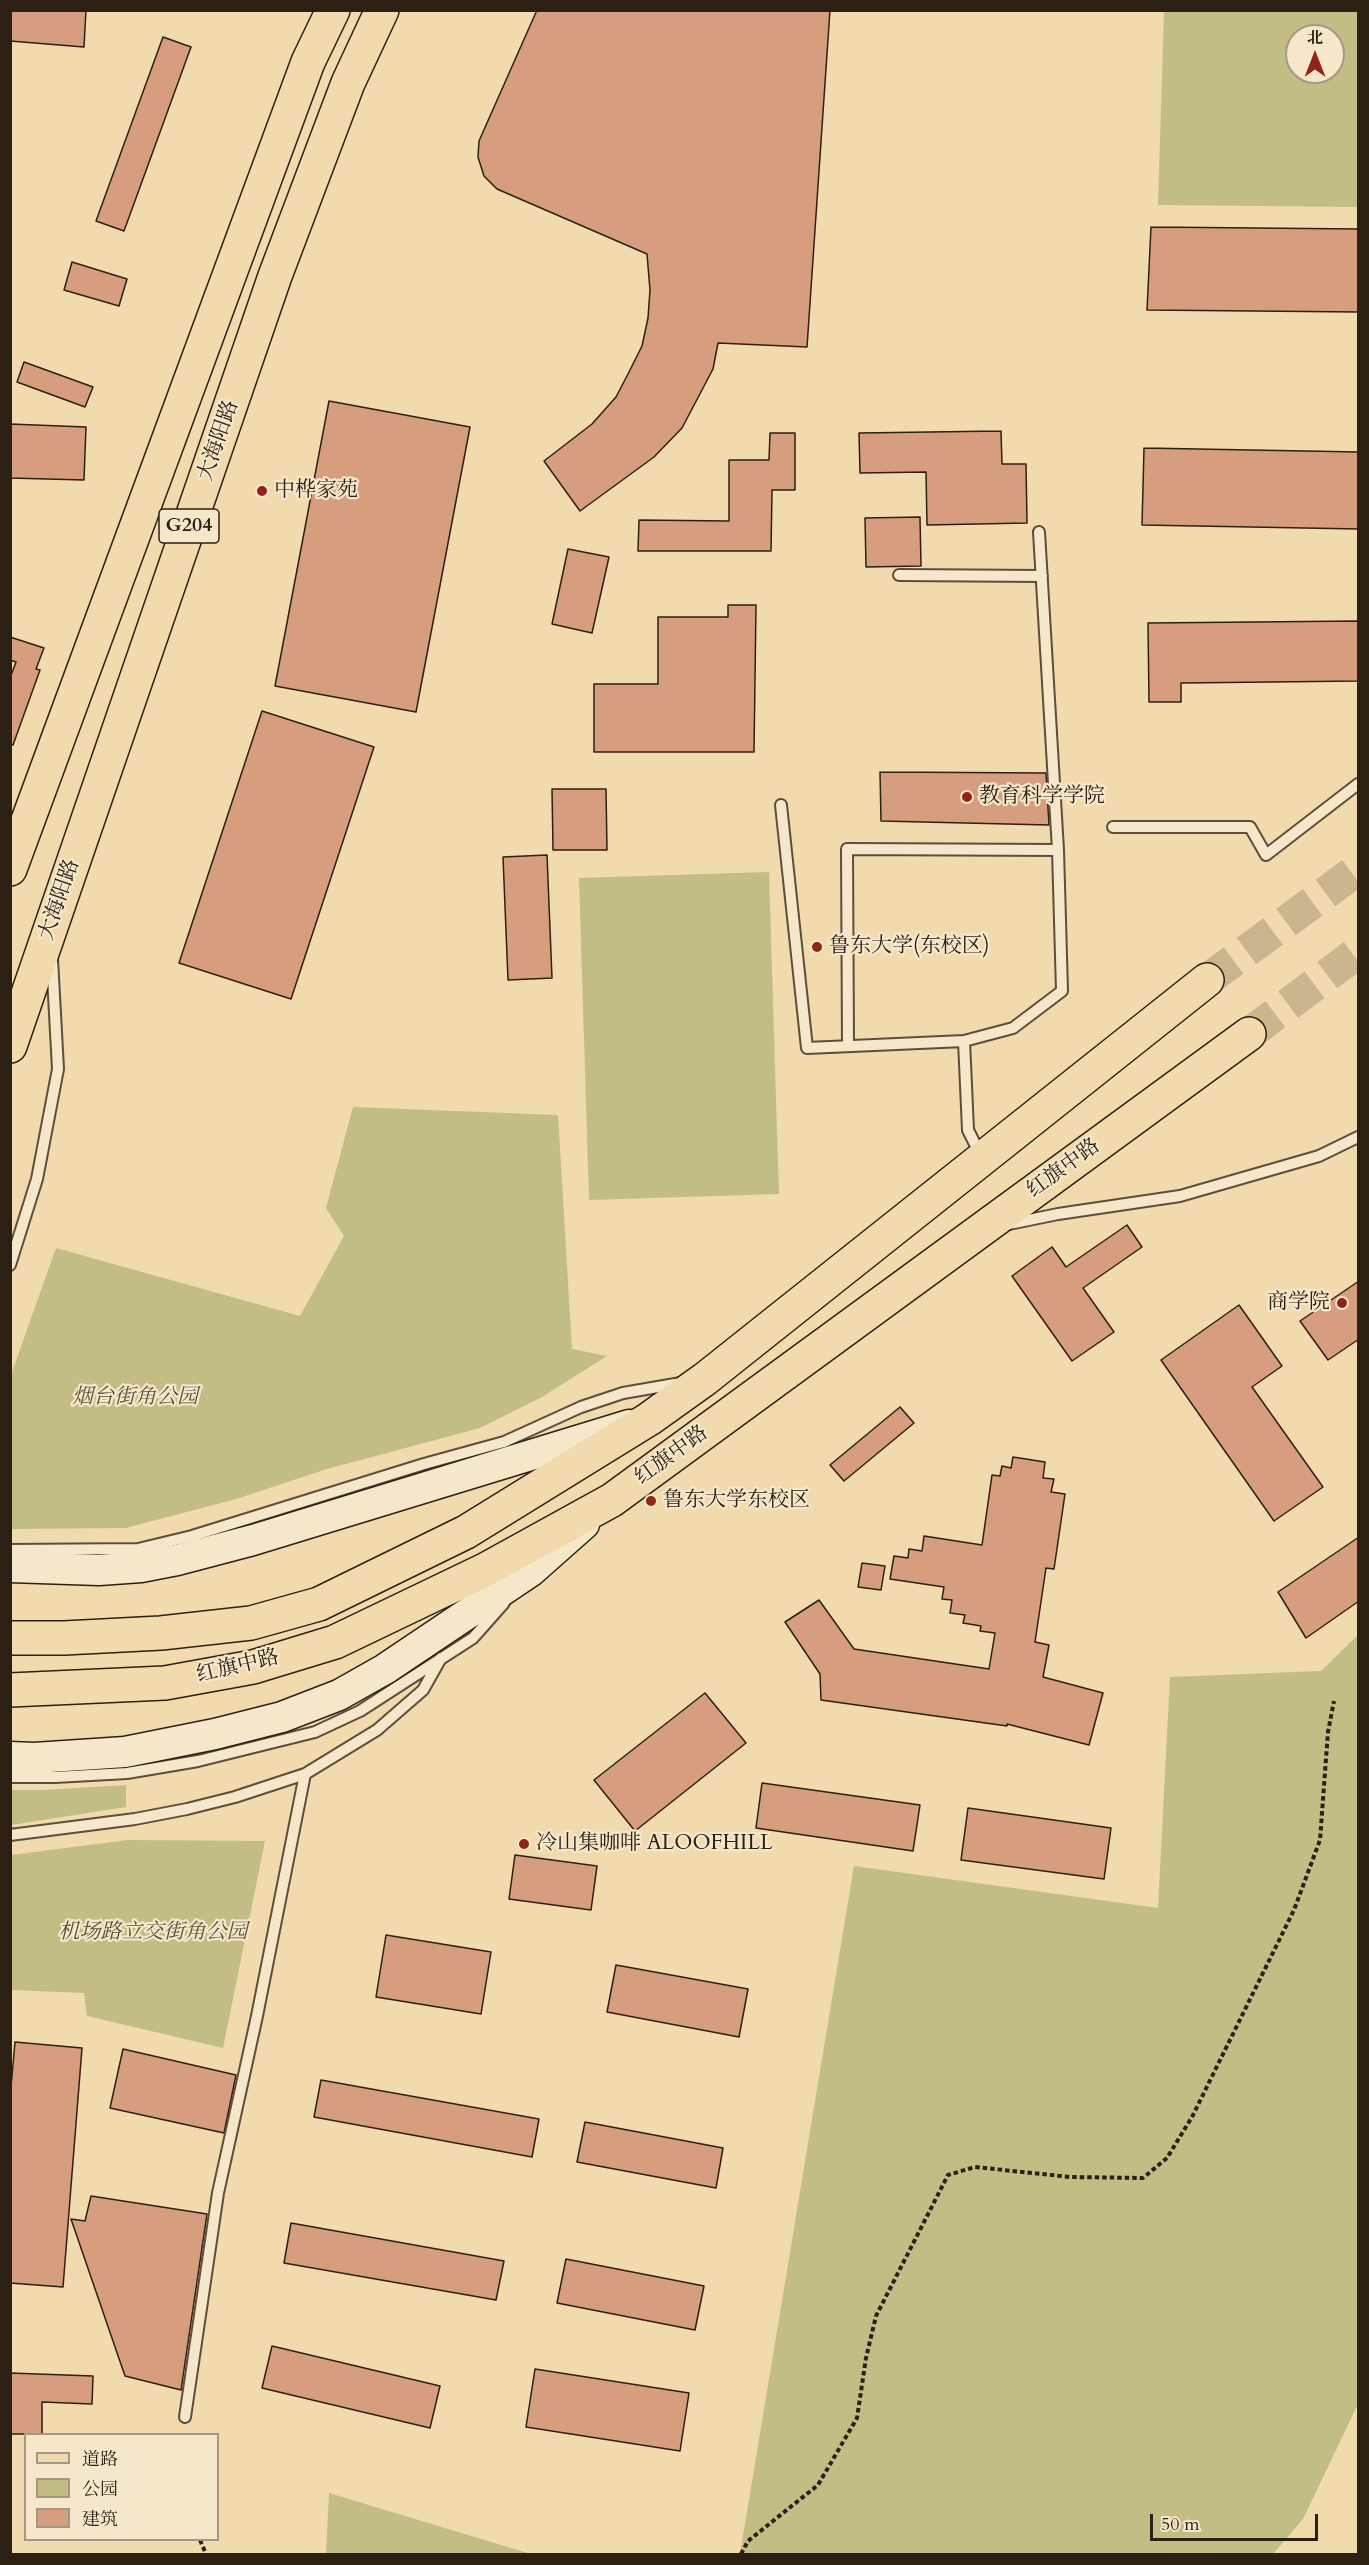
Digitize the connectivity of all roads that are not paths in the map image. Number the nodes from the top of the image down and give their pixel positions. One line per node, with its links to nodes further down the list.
1 (333, 10): 10 (main road, G204)
2 (382, 10): 11 (main road, 大海阳路 / G204)
3 (1039, 532): 5 (lane)
4 (900, 575): 5 (lane)
5 (1042, 576): 9 (lane)
6 (1359, 784): 8 (lane)
7 (781, 805): 16 (lane)
8 (1113, 827)
9 (1058, 850): 14 (lane); 16 (lane)
10 (10, 869)
11 (51, 927): 15 (main road, 大海阳路 / G204); 20 (lane)
12 (1207, 980): 18 (main road, 红旗中路)
13 (1249, 1034): 19 (main road, 红旗中路)
14 (964, 1041): 16 (lane); 18 (lane)
15 (10, 1046)
16 (848, 1046)
17 (1359, 1137): 19 (lane)
18 (982, 1158): 21 (main road, 红旗中路)
19 (982, 1230): 23 (main road, 红旗中路)
20 (10, 1265)
21 (705, 1379): 22 (main road, 红旗中路); 24 (lane)
22 (649, 1419): 25 (main road); 27 (main road, 红旗中路)
23 (612, 1500): 26 (main road); 29 (main road, 红旗中路)
24 (10, 1550)
25 (10, 1567)
26 (531, 1571): 28 (lane); 30 (main road)
27 (10, 1638)
28 (441, 1658): 31 (lane); 32 (lane)
29 (10, 1690)
30 (10, 1757)
31 (305, 1774): 33 (lane); 34 (lane)
32 (10, 1777)
33 (10, 1835)
34 (185, 2416)

